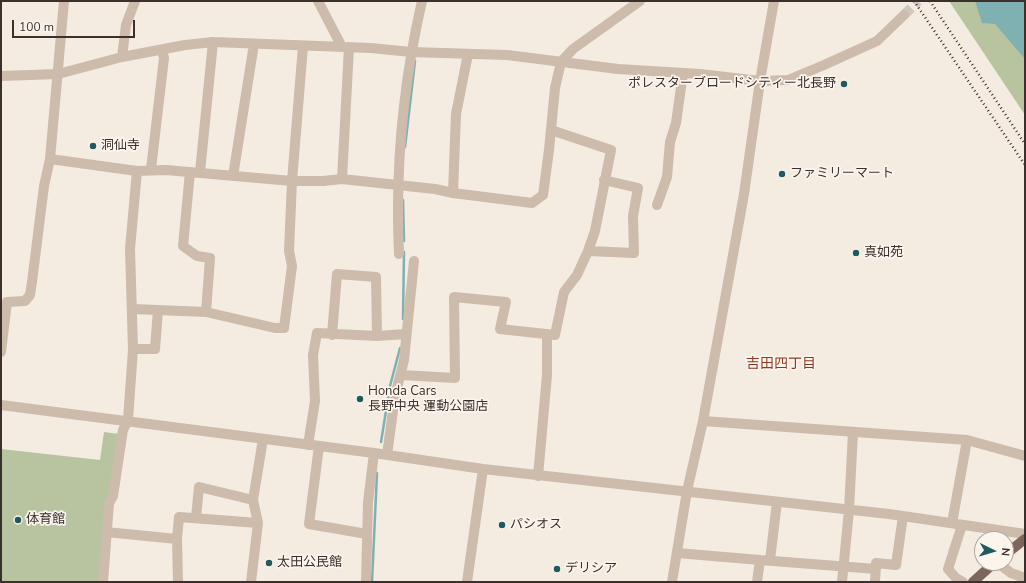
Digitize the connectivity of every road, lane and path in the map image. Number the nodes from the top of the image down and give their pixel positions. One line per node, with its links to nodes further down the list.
1 (64, 1): 18 (street)
2 (135, 1): 15 (street)
3 (318, 1): 11 (street)
4 (422, 1): 13 (street)
5 (640, 1): 16 (street)
6 (774, 1): 20 (street)
7 (904, 15): 20 (street)
8 (213, 42): 9 (street); 12 (street); 26 (street)
9 (254, 44): 10 (street); 27 (street)
10 (303, 46): 11 (street); 30 (street)
11 (346, 47): 13 (street); 28 (street)
12 (162, 50): 15 (street); 23 (street)
13 (411, 52): 14 (street); 31 (street)
14 (468, 54): 16 (street); 32 (street)
15 (122, 57): 18 (street)
16 (561, 62): 17 (street); 21 (street)
17 (683, 73): 20 (street); 33 (street)
18 (58, 74): 19 (street); 22 (street)
19 (1, 76)
20 (760, 81): 49 (street)
21 (551, 130): 29 (street); 32 (street)
22 (50, 159): 24 (street); 45 (street)
23 (151, 169): 24 (street); 25 (street)
24 (137, 171): 37 (street)
25 (190, 172): 26 (street); 39 (street)
26 (200, 172): 27 (street)
27 (234, 176): 30 (street)
28 (342, 179): 30 (street); 31 (street)
29 (604, 180): 34 (street); 34 (street)
30 (292, 181): 39 (street)
31 (402, 186): 32 (street); 35 (street)
32 (453, 193)
33 (657, 205)
34 (588, 251): 42 (street)
35 (399, 254)
36 (414, 261): 41 (street)
37 (133, 309): 38 (street); 44 (street)
38 (158, 310): 39 (street); 44 (street)
39 (206, 312)
40 (332, 334): 43 (street); 43 (street); 53 (street)
41 (406, 334): 43 (street); 46 (street)
42 (546, 335): 46 (street); 59 (street)
43 (377, 336)
44 (133, 349): 48 (street)
45 (1, 352)
46 (401, 375): 56 (street)
47 (1, 405): 48 (street)
48 (128, 420): 51 (street); 68 (street)
49 (703, 421): 50 (street); 60 (street)
50 (853, 432): 52 (street); 63 (street)
51 (263, 439): 53 (street); 61 (street)
52 (967, 440): 57 (street); 67 (street)
53 (308, 445): 54 (street)
54 (319, 446): 55 (street); 69 (street)
55 (374, 452): 56 (street); 69 (street)
56 (387, 455): 58 (street)
57 (1025, 456)
58 (483, 470): 59 (street); 85 (street)
59 (538, 476): 60 (street)
60 (687, 491): 62 (street); 74 (street)
61 (253, 500): 65 (street); 66 (street)
62 (777, 502): 63 (street); 75 (street)
63 (849, 510): 64 (street); 76 (street)
64 (903, 516): 67 (street); 77 (street)
65 (196, 518): 66 (street); 71 (street)
66 (258, 523): 83 (street)
67 (957, 524): 70 (street); 90 (street)
68 (106, 532): 71 (street); 81 (street)
69 (367, 534): 84 (street)
70 (1025, 534)
71 (177, 539): 82 (street)
72 (1025, 539): 73 (main road)
73 (1014, 548)
74 (677, 553): 75 (street); 86 (street)
75 (765, 560): 76 (street); 87 (street)
76 (844, 566): 77 (street); 88 (street)
77 (876, 569): 89 (street)
78 (985, 571): 91 (main road)
79 (1008, 571): 80 (street)
80 (1025, 578)
81 (103, 582)
82 (178, 582)
83 (251, 582)
84 (366, 582)
85 (467, 582)
86 (672, 582)
87 (757, 582)
88 (842, 582)
89 (875, 582)
90 (963, 582)
91 (973, 582)

